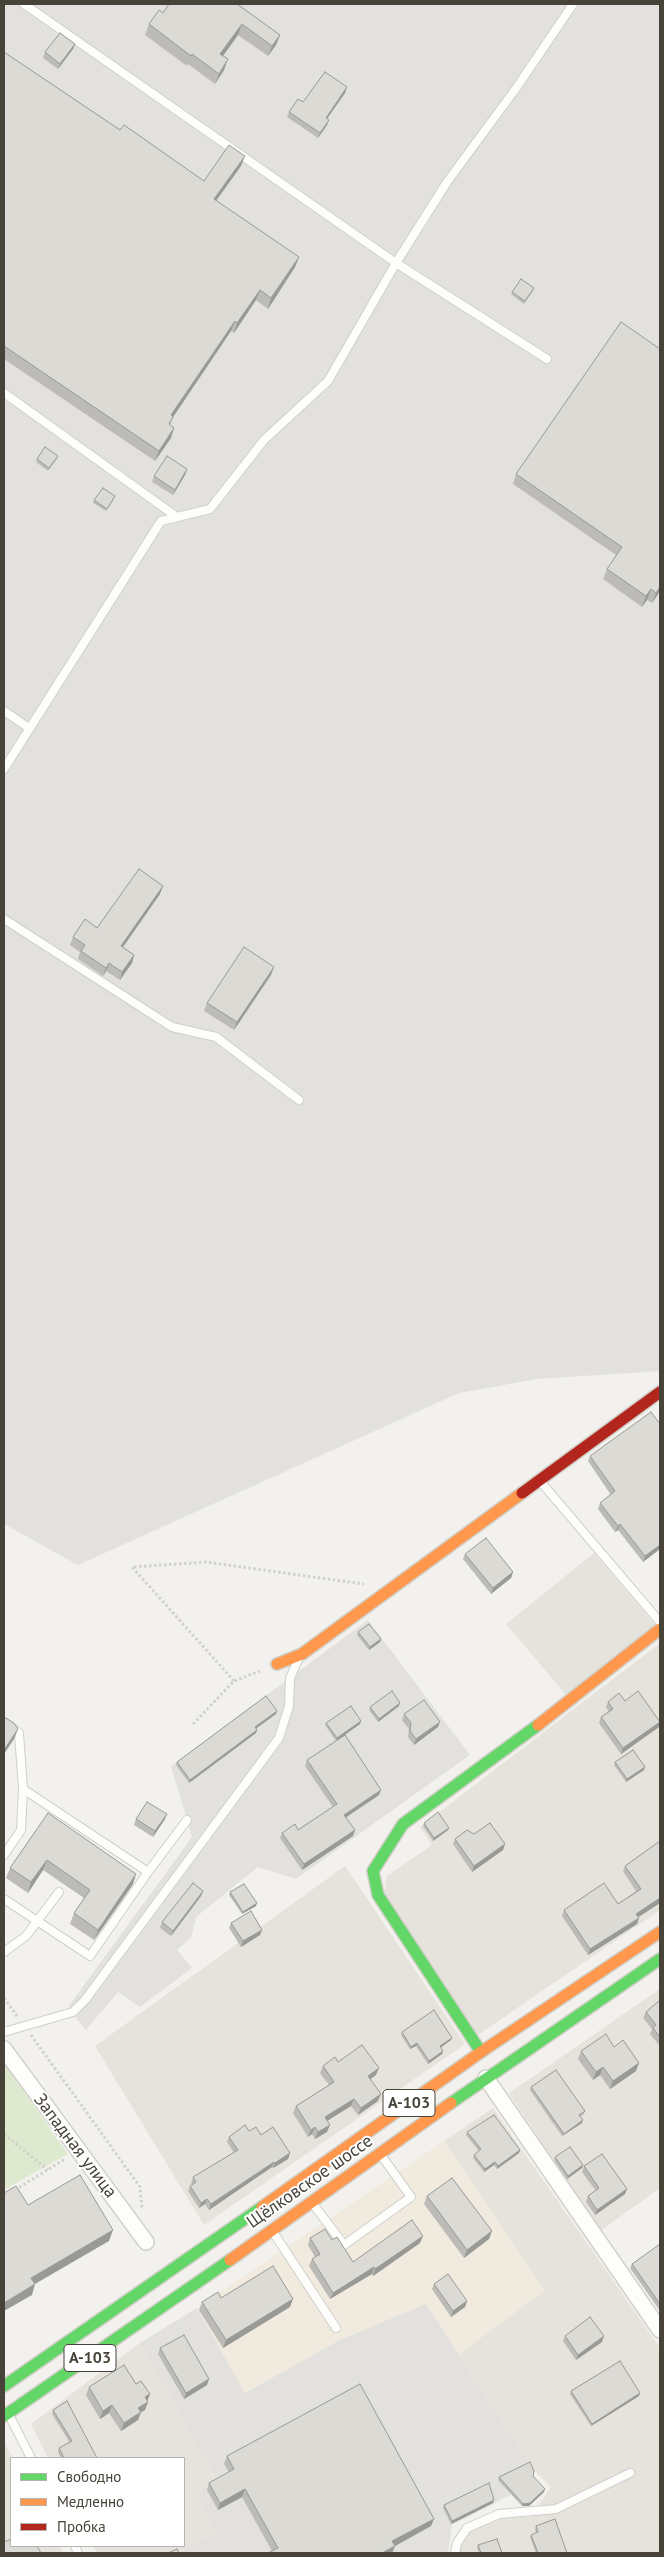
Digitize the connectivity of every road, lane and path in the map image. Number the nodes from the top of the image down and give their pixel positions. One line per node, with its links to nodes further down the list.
1 (24, 4): 3 (lane)
2 (572, 4): 3 (lane)
3 (396, 263): 4 (lane); 6 (lane)
4 (547, 359)
5 (4, 393): 6 (lane)
6 (177, 517): 8 (lane)
7 (4, 711): 8 (lane)
8 (29, 728): 9 (lane)
9 (4, 769)
10 (4, 919): 11 (lane)
11 (299, 1100)
12 (660, 1392): 13 (main road)
13 (540, 1480): 14 (main road); 15 (lane)
14 (392, 1588): 17 (main road); 19 (path)
15 (660, 1622)
16 (660, 1629): 36 (main road)
17 (302, 1654): 18 (main road); 33 (lane)
18 (277, 1664): 19 (path)
19 (234, 1681): 21 (path)
20 (4, 1722): 22 (lane)
21 (193, 1724)
22 (23, 1789): 24 (lane); 25 (lane)
23 (187, 1820): 25 (lane)
24 (4, 1854)
25 (148, 1872): 28 (lane)
26 (59, 1892): 28 (lane)
27 (4, 1899): 28 (lane)
28 (36, 1923): 30 (lane)
29 (660, 1932): 36 (main road, Щёлковское шоссе / А-103)
30 (4, 1952)
31 (660, 1959): 37 (main road, Щёлковское шоссе / А-103)
32 (4, 1998): 33 (path)
33 (24, 2025): 34 (lane); 44 (path)
34 (4, 2032)
35 (4, 2050): 39 (street, Западная улица)
36 (481, 2052): 49 (main road, Щёлковское шоссе / А-103)
37 (486, 2078): 40 (main road, Щёлковское шоссе / А-103); 48 (street)
38 (4, 2134): 41 (path)
39 (78, 2150): 41 (path); 46 (street, Западная улица)
40 (380, 2154): 43 (main road, Щёлковское шоссе / А-103); 43 (lane)
41 (48, 2170): 42 (path)
42 (11, 2192)
43 (312, 2202): 45 (main road, Щёлковское шоссе / А-103)
44 (143, 2214)
45 (272, 2230): 47 (lane); 50 (main road, Щёлковское шоссе / А-103)
46 (146, 2242)
47 (336, 2328)
48 (660, 2330)
49 (4, 2386)
50 (6, 2414): 51 (lane)
51 (30, 2457)
52 (630, 2473): 53 (lane)
53 (455, 2553)

